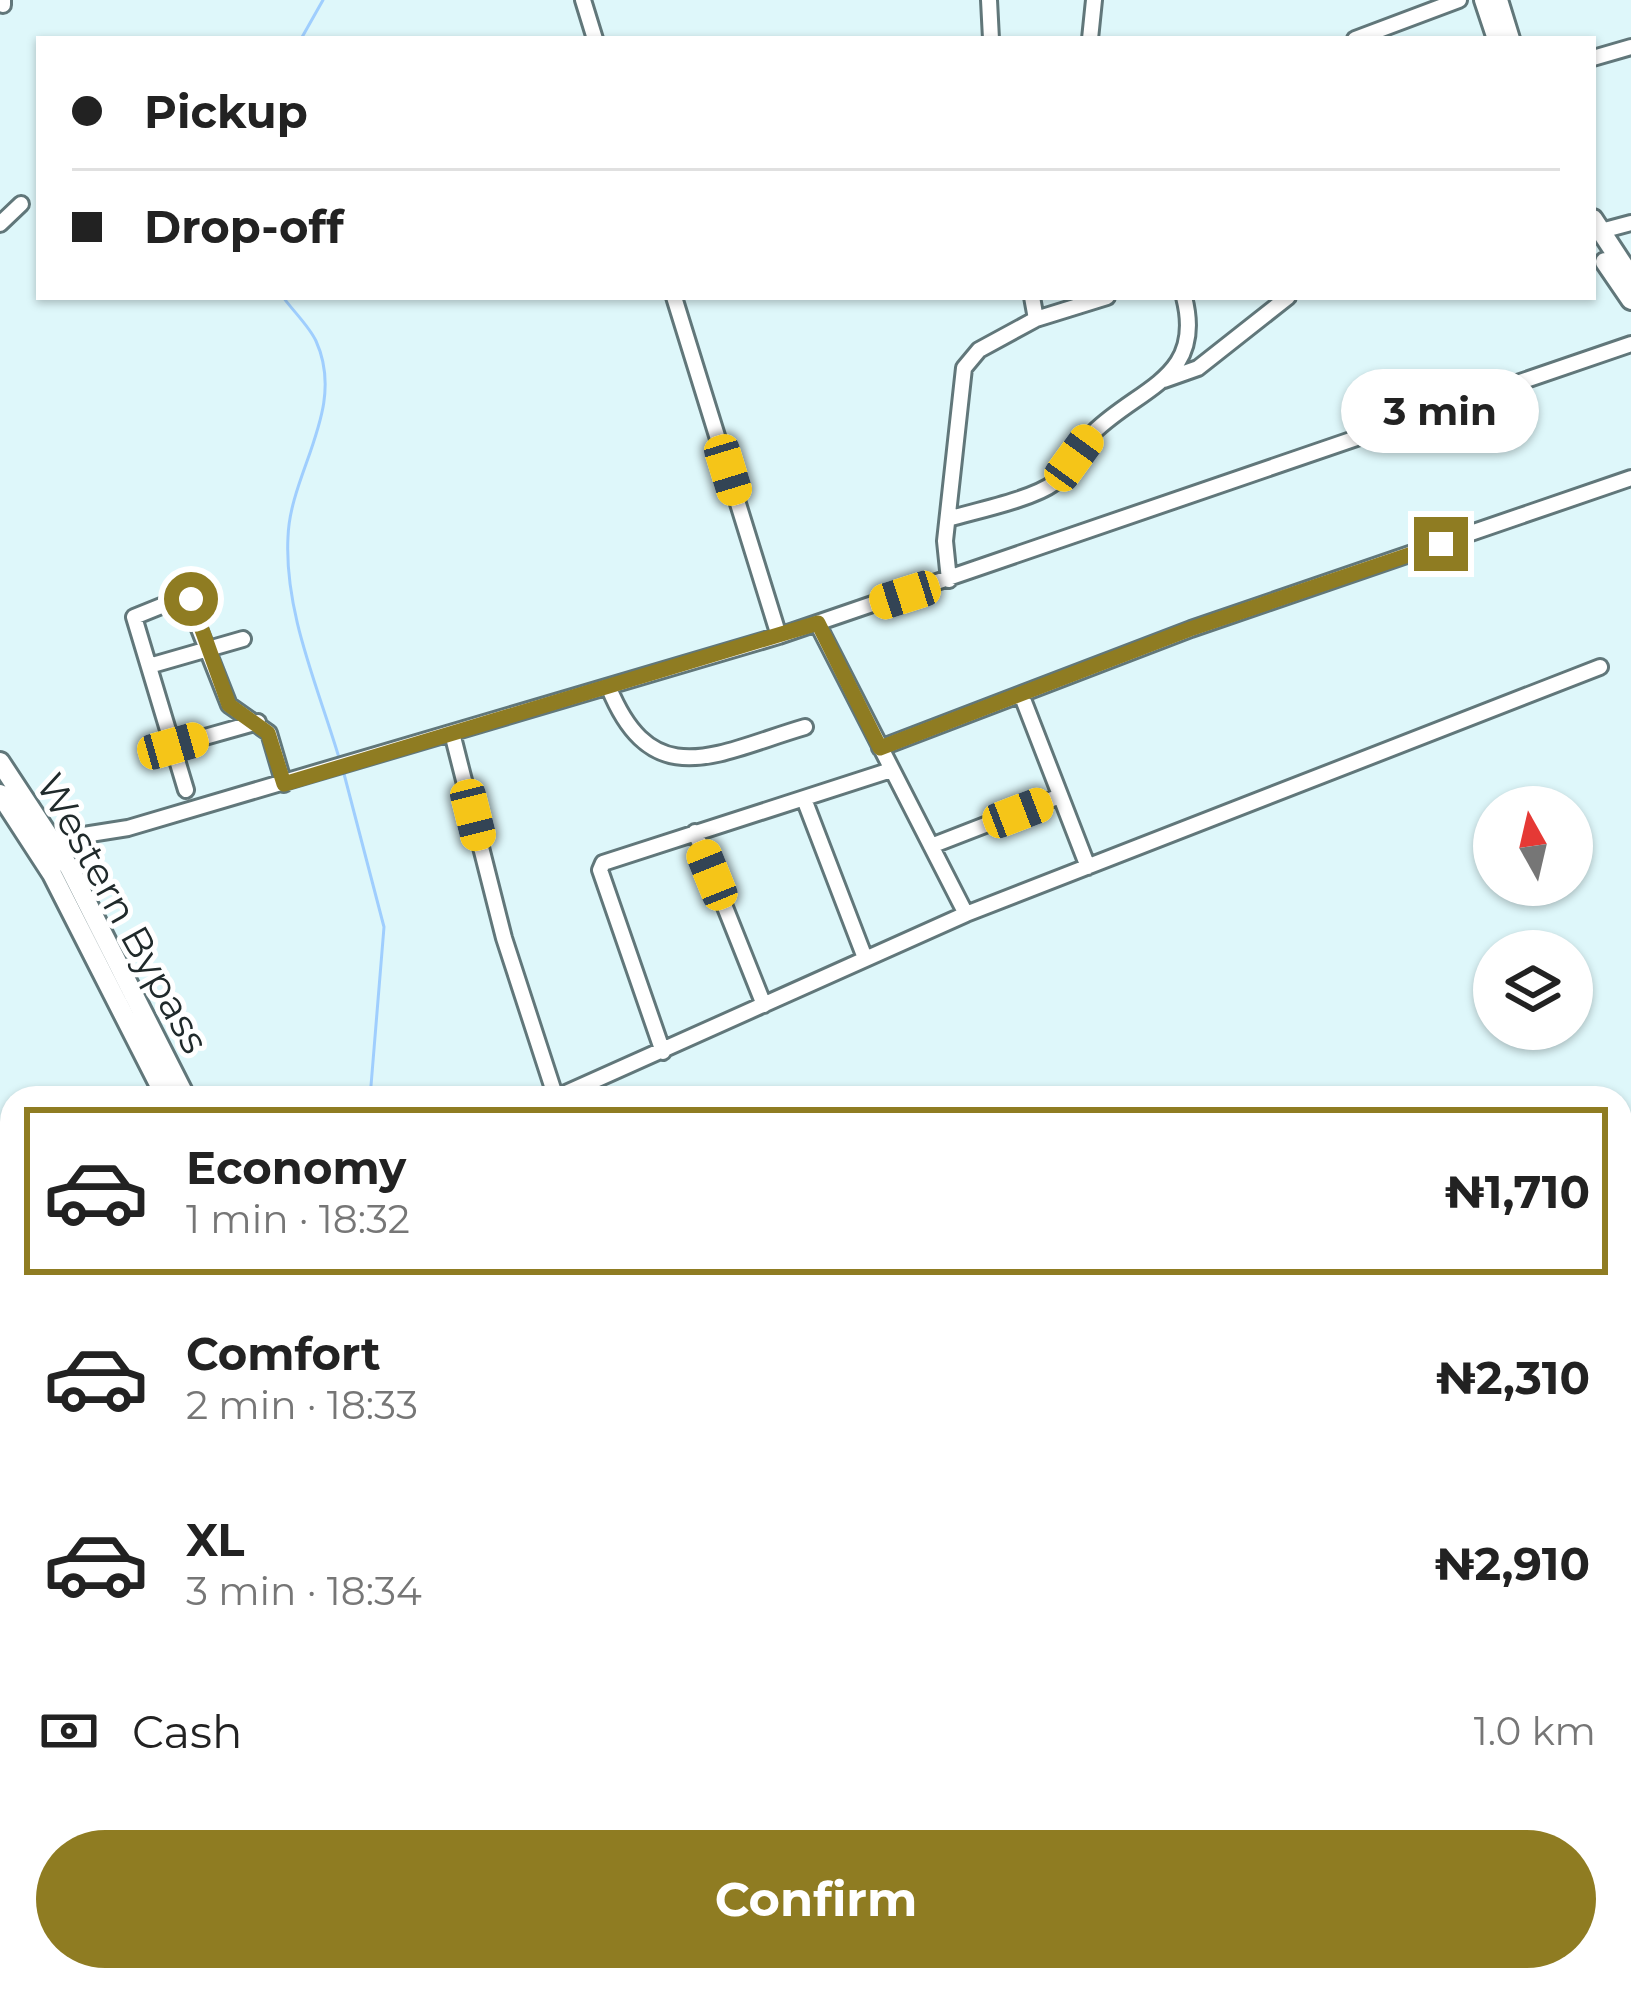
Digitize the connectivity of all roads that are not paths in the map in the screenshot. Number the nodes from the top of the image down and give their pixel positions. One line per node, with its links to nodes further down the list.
1 (583, 0): 9 (street)
2 (988, 0): 10 (street)
3 (1094, 0): 11 (street)
4 (1409, 0): 8 (street)
5 (1459, 0): 8 (street)
6 (1484, 0): 13 (main road)
7 (1498, 0): 14 (main road)
8 (1412, 17): 12 (street)
9 (594, 36)
10 (992, 36)
11 (1090, 36)
12 (1363, 36)
13 (1496, 36)
14 (1509, 36)
15 (1631, 47): 16 (street)
16 (1596, 57)
17 (21, 204): 19 (street)
18 (1631, 223): 20 (street)
19 (0, 224)
20 (1596, 231): 21 (main road); 27 (main road)
21 (1631, 278)
22 (675, 300): 35 (street)
23 (1033, 300): 28 (street)
24 (1097, 300): 28 (street)
25 (1184, 300): 30 (street)
26 (1284, 300): 30 (street)
27 (1631, 300)
28 (1036, 320): 32 (street)
29 (1631, 344): 33 (street)
30 (1164, 380): 32 (street)
31 (1631, 478): 41 (street)
32 (948, 519): 33 (street)
33 (949, 580): 34 (street)
34 (818, 623): 35 (street); 46 (street)
35 (779, 636): 40 (street)
36 (243, 639): 37 (street)
37 (208, 650): 38 (street); 38 (street); 42 (street)
38 (149, 666): 45 (street)
39 (1600, 667): 59 (street)
40 (609, 688): 43 (street); 44 (street)
41 (1021, 694): 46 (street); 52 (street)
42 (258, 722): 45 (street); 49 (street)
43 (806, 727)
44 (452, 734): 49 (street); 66 (street)
45 (173, 746): 50 (street)
46 (880, 748): 48 (street)
47 (0, 762): 56 (main road, Western Bypass)
48 (891, 770): 53 (street); 57 (street)
49 (284, 784): 55 (street)
50 (186, 790)
51 (0, 794): 64 (main road, Western Bypass)
52 (1060, 796): 57 (street); 59 (street)
53 (804, 799): 54 (street); 61 (street)
54 (695, 832): 62 (street); 63 (street)
55 (95, 837): 56 (street); 58 (street)
56 (52, 840): 58 (main road, Western Bypass)
57 (932, 846): 60 (street)
58 (69, 867): 65 (main road, Western Bypass)
59 (1088, 867): 60 (street)
60 (966, 914): 61 (street)
61 (865, 958): 62 (street)
62 (764, 1005): 63 (street)
63 (663, 1052): 67 (street)
64 (160, 1086)
65 (180, 1086)
66 (551, 1086)
67 (583, 1086)

